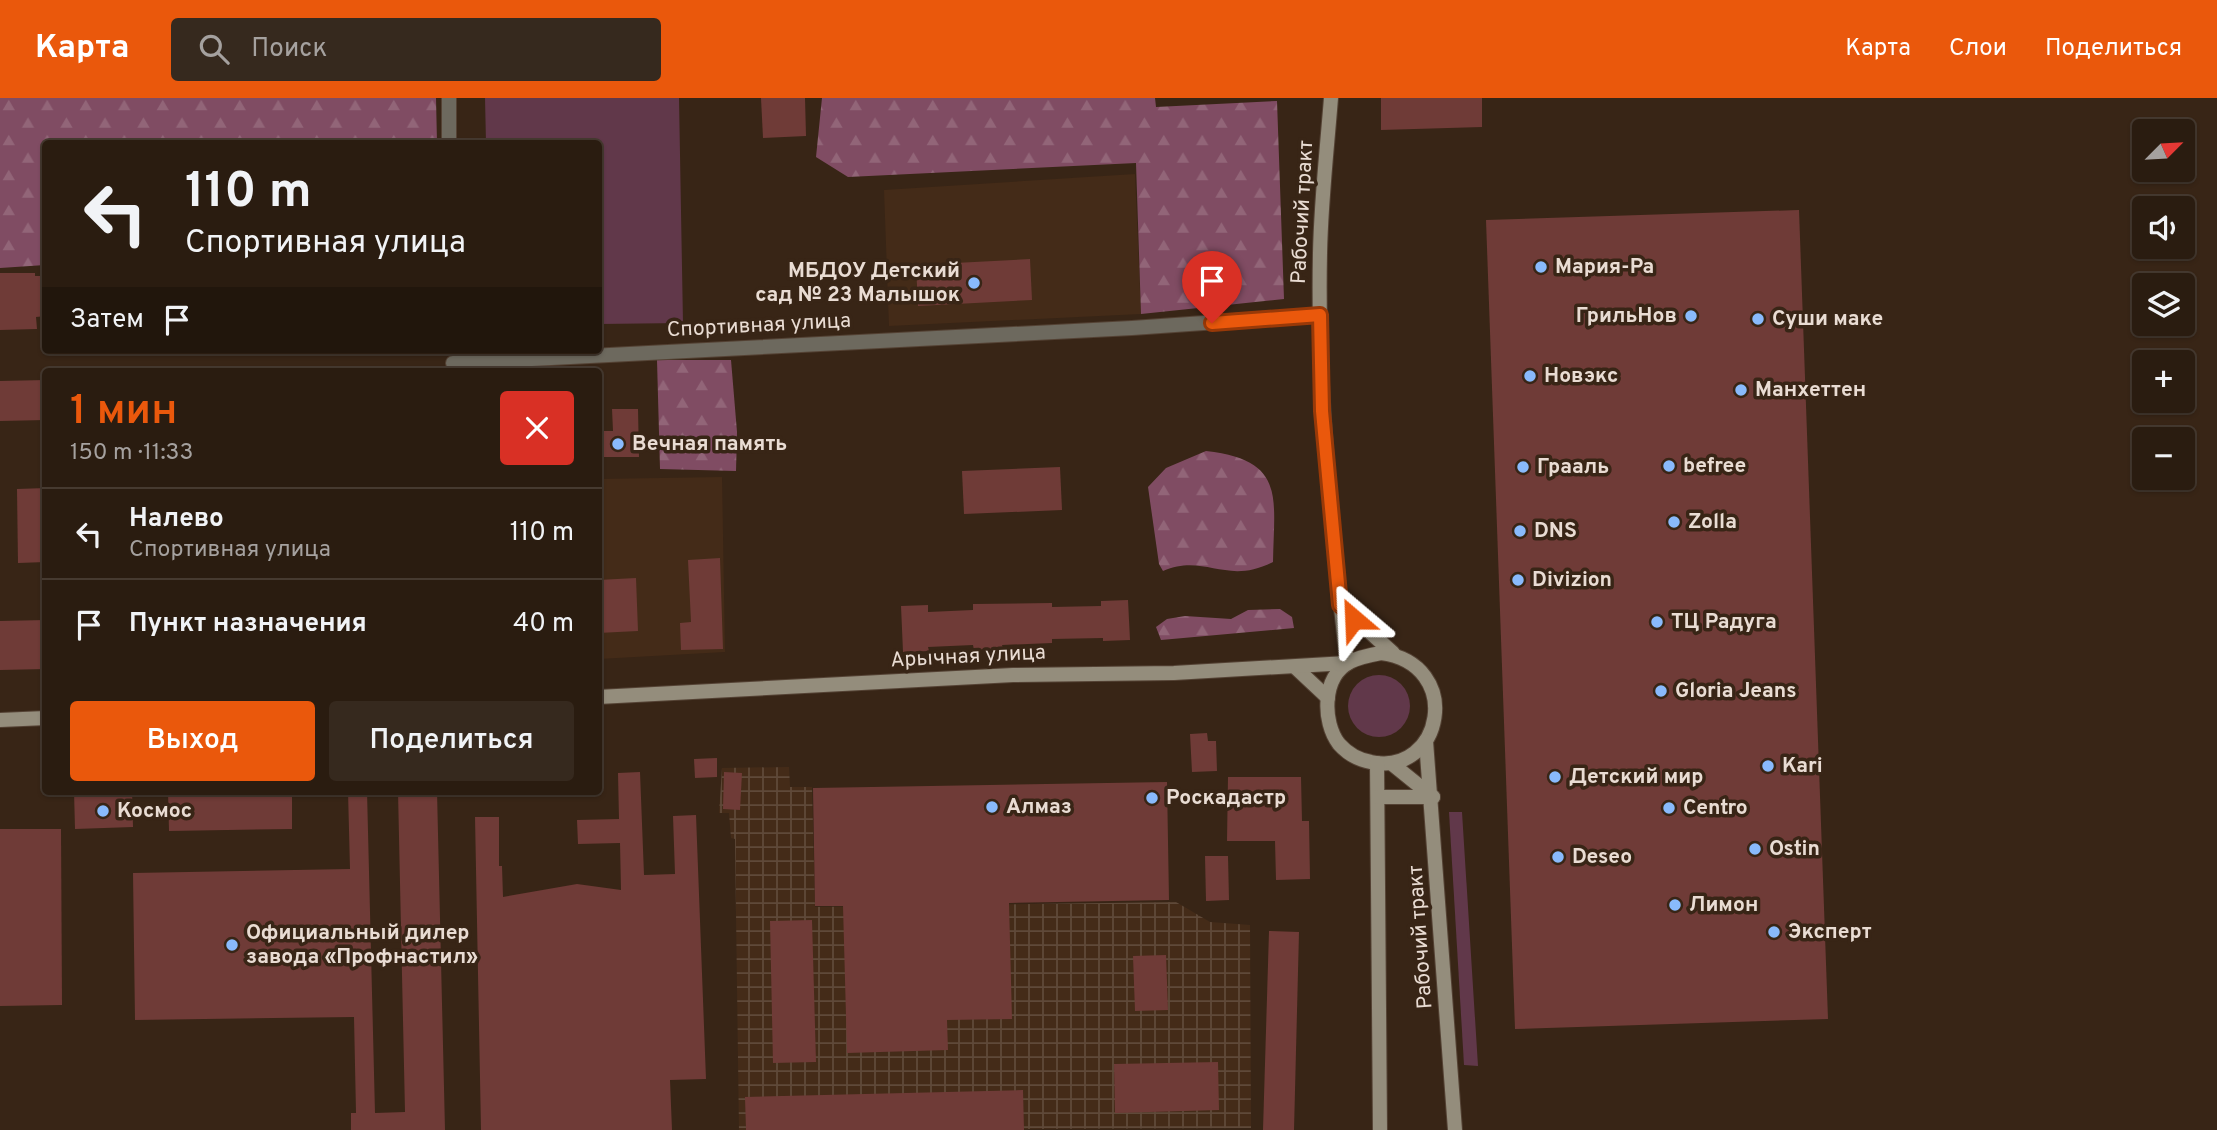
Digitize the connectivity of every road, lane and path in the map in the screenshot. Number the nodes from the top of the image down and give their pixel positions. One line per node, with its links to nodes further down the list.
1 (449, 98): 3 (street)
2 (1331, 98): 4 (main road, Рабочий тракт)
3 (449, 140)
4 (1320, 315): 6 (street, Спортивная улица); 8 (main road, Рабочий тракт)
5 (597, 354): 7 (street, Спортивная улица)
6 (602, 354)
7 (453, 361)
8 (1340, 605): 9 (main road, Рабочий тракт); 10 (main road, Рабочий тракт)
9 (1396, 655): 10 (main road); 16 (main road, Рабочий тракт)
10 (1347, 663): 11 (main road, Арычная улица); 13 (main road)
11 (1296, 668): 12 (main road, Арычная улица); 13 (main road)
12 (602, 697)
13 (1328, 698): 17 (main road)
14 (42, 718): 15 (main road)
15 (0, 720)
16 (1426, 741): 17 (main road); 19 (main road, Рабочий тракт)
17 (1384, 763): 18 (main road, Рабочий тракт); 19 (main road)
18 (1378, 797): 19 (main road); 20 (main road, Рабочий тракт)
19 (1433, 797): 21 (main road, Рабочий тракт)
20 (1380, 1130)
21 (1455, 1130)

